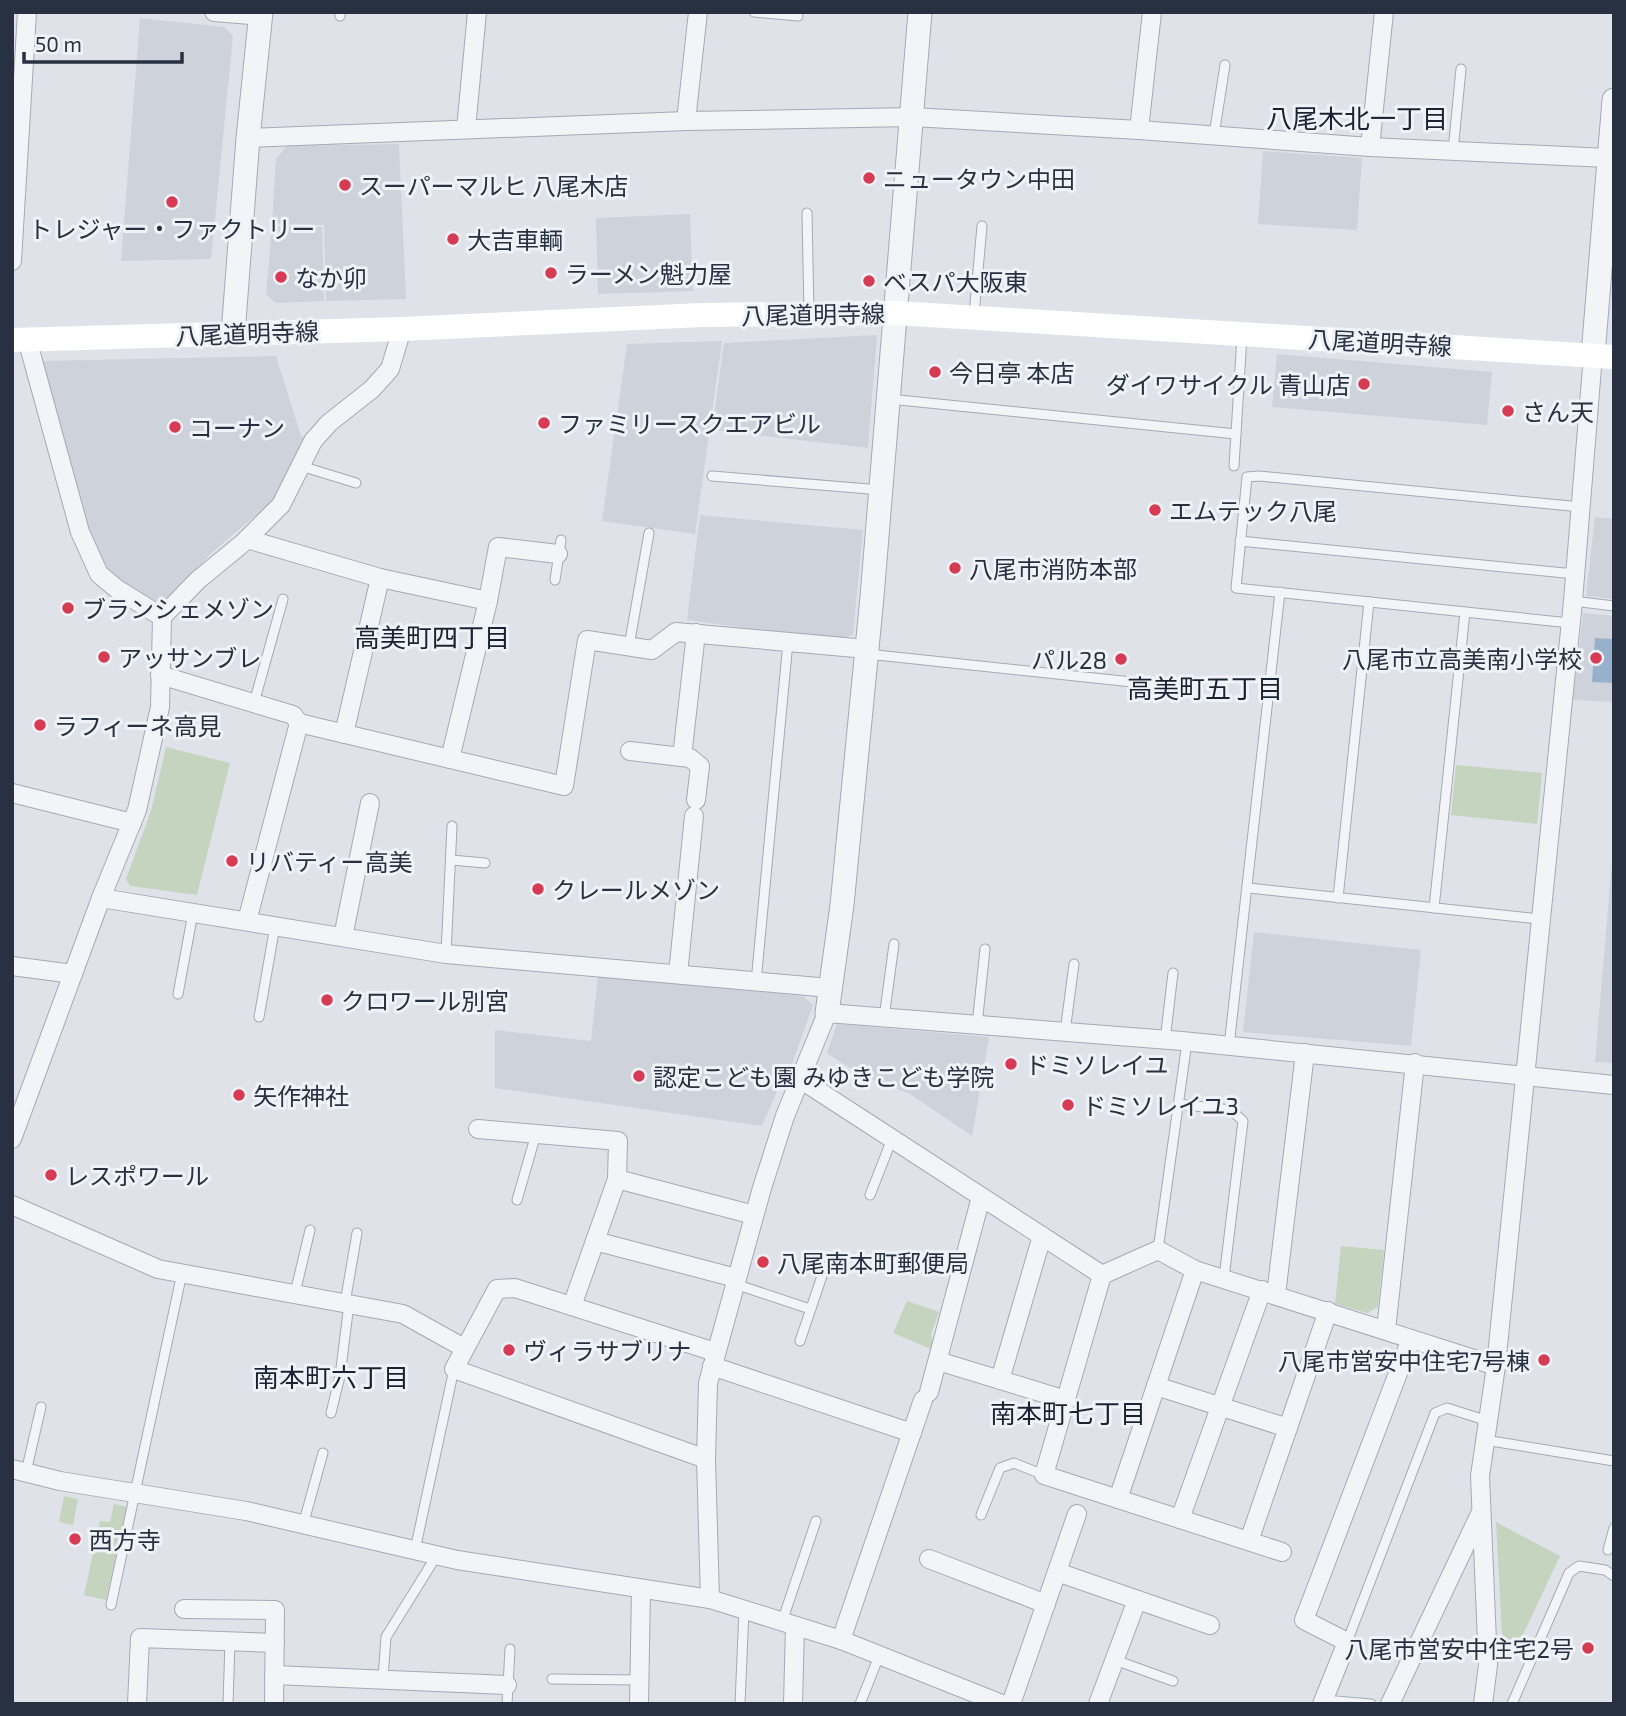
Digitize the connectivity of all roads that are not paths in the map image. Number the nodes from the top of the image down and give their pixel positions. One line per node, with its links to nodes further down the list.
1 (27, 12): 25 (street)
2 (214, 12): 9 (street)
3 (477, 12): 16 (street)
4 (698, 12): 15 (street)
5 (754, 12): 10 (lane)
6 (920, 12): 14 (street)
7 (1152, 12): 17 (street)
8 (1384, 12): 20 (street)
9 (261, 14): 19 (street)
10 (798, 16)
11 (1224, 65): 18 (lane)
12 (1461, 69): 21 (lane)
13 (1614, 100): 22 (street)
14 (912, 117): 15 (street); 17 (street); 26 (street)
15 (686, 121): 16 (street)
16 (466, 129): 19 (street)
17 (1139, 130): 18 (street)
18 (1214, 135): 20 (street)
19 (248, 138): 30 (street)
20 (1370, 147): 21 (street)
21 (1453, 151): 22 (street)
22 (1608, 158): 33 (street)
23 (807, 213): 27 (lane)
24 (982, 226): 28 (lane)
25 (12, 261)
26 (897, 313): 27 (main road, 八尾道明寺線); 28 (main road, 八尾道明寺線); 34 (street)
27 (809, 314): 29 (main road, 八尾道明寺線)
28 (974, 318): 31 (main road, 八尾道明寺線)
29 (402, 329): 30 (main road, 八尾道明寺線); 36 (street)
30 (233, 334): 32 (main road, 八尾道明寺線)
31 (1242, 334): 33 (main road, 八尾道明寺線); 35 (lane)
32 (20, 340): 56 (street)
33 (1603, 356): 41 (street)
34 (889, 399): 35 (lane); 40 (street)
35 (1236, 434): 37 (lane)
36 (301, 466): 39 (lane); 43 (street)
37 (1234, 466)
38 (712, 475): 40 (lane)
39 (356, 483)
40 (882, 490): 61 (street)
41 (1581, 507): 44 (lane); 46 (street)
42 (649, 533): 60 (lane)
43 (247, 539): 47 (street); 56 (street)
44 (1240, 541): 46 (lane); 49 (lane)
45 (559, 547): 48 (lane); 51 (street)
46 (1575, 574): 52 (street)
47 (380, 578): 51 (street); 66 (street)
48 (555, 580)
49 (1280, 592): 53 (lane); 76 (lane)
50 (283, 599): 64 (lane)
51 (488, 601): 69 (street)
52 (1573, 601): 54 (lane); 57 (street)
53 (1369, 602): 55 (lane); 78 (lane)
54 (1614, 606)
55 (1465, 612): 57 (lane); 79 (lane)
56 (162, 617): 62 (street)
57 (1570, 623): 81 (street)
58 (696, 633): 59 (street); 60 (street); 68 (street)
59 (788, 642): 61 (street); 93 (lane)
60 (629, 646): 69 (street)
61 (867, 652): 63 (lane); 94 (street)
62 (160, 675): 64 (street); 72 (street)
63 (1189, 688)
64 (254, 703): 65 (street)
65 (299, 723): 66 (street); 82 (street)
66 (344, 734): 69 (street)
67 (630, 751): 68 (street)
68 (682, 757): 92 (street)
69 (450, 759)
70 (12, 793): 72 (street)
71 (370, 803): 84 (street)
72 (132, 822): 77 (street)
73 (452, 826): 74 (lane)
74 (451, 860): 75 (lane); 87 (lane)
75 (485, 863)
76 (1249, 888): 78 (lane); 103 (lane)
77 (101, 898): 80 (street); 91 (street)
78 (1338, 898): 79 (lane)
79 (1434, 908): 81 (lane)
80 (193, 912): 82 (street); 95 (lane)
81 (1539, 919): 106 (street)
82 (247, 922): 83 (street)
83 (275, 926): 84 (street); 97 (lane)
84 (343, 937): 87 (street)
85 (894, 944): 98 (lane)
86 (985, 949): 99 (lane)
87 (446, 954): 92 (street)
88 (1074, 964): 100 (lane)
89 (13, 969): 91 (street)
90 (1172, 973): 101 (lane)
91 (73, 974): 112 (street)
92 (678, 974): 93 (street)
93 (756, 982): 94 (street)
94 (830, 988): 96 (street)
95 (178, 994)
96 (827, 1013): 98 (street); 107 (street)
97 (259, 1017)
98 (884, 1018): 99 (street)
99 (977, 1025): 100 (street)
100 (1065, 1032): 101 (street)
101 (1165, 1040): 102 (street)
102 (1187, 1042): 103 (street); 109 (lane)
103 (1229, 1045): 104 (street)
104 (1305, 1053): 105 (street); 131 (street)
105 (1415, 1063): 106 (street); 137 (street)
106 (1523, 1076): 108 (street); 143 (street)
107 (800, 1079): 113 (street); 119 (street)
108 (1614, 1086)
109 (1178, 1104): 124 (lane); 129 (lane)
110 (478, 1129): 111 (street)
111 (536, 1134): 114 (street); 117 (lane)
112 (12, 1139)
113 (892, 1139): 115 (lane); 116 (street)
114 (617, 1179): 119 (street); 123 (street)
115 (870, 1195)
116 (981, 1197): 122 (street); 142 (street)
117 (517, 1200)
118 (12, 1205): 127 (street)
119 (754, 1215): 130 (street)
120 (310, 1230): 132 (lane)
121 (356, 1233): 133 (lane)
122 (1042, 1236): 128 (street); 145 (street)
123 (595, 1241): 130 (street); 134 (street)
124 (1158, 1250): 126 (street); 128 (street)
125 (825, 1267): 135 (lane)
126 (1195, 1269): 129 (street); 146 (street)
127 (182, 1273): 132 (street); 160 (lane)
128 (1102, 1275): 147 (street)
129 (1224, 1279): 131 (street)
130 (735, 1281): 135 (lane); 141 (street)
131 (1269, 1292): 136 (street); 149 (street)
132 (295, 1293): 133 (street)
133 (347, 1303): 140 (street); 150 (lane)
134 (572, 1306): 140 (street); 141 (street)
135 (810, 1309): 139 (lane)
136 (1328, 1311): 137 (street); 152 (street)
137 (1386, 1331): 138 (street)
138 (1411, 1339): 143 (street); 188 (street)
139 (800, 1340)
140 (464, 1348): 144 (street)
141 (714, 1359): 153 (street); 156 (street)
142 (937, 1361): 145 (street); 153 (street)
143 (1496, 1366): 151 (street)
144 (454, 1369): 156 (street); 170 (lane)
145 (1000, 1380): 147 (street)
146 (1156, 1386): 149 (street); 161 (street)
147 (1066, 1400): 159 (street)
148 (41, 1407): 158 (lane)
149 (1220, 1407): 152 (street); 165 (street)
150 (331, 1413)
151 (1488, 1421): 154 (street); 188 (lane)
152 (1288, 1428): 169 (street)
153 (912, 1433): 186 (street)
154 (1485, 1440): 157 (lane); 162 (street)
155 (323, 1452): 167 (lane)
156 (706, 1459): 178 (street)
157 (1614, 1461)
158 (19, 1470): 160 (street)
159 (1044, 1475): 161 (street); 164 (lane)
160 (137, 1493): 167 (street); 181 (lane)
161 (1118, 1499): 165 (street)
162 (1481, 1510): 212 (street); 213 (street)
163 (1077, 1514): 175 (street)
164 (981, 1515)
165 (1180, 1519): 169 (street)
166 (816, 1521): 184 (lane)
167 (303, 1525): 170 (street)
168 (1614, 1528): 171 (lane)
169 (1249, 1541): 172 (street)
170 (415, 1550): 173 (street)
171 (1608, 1550)
172 (1282, 1552)
173 (437, 1555): 177 (street); 194 (lane)
174 (929, 1559): 180 (street)
175 (1057, 1572): 179 (street); 180 (street)
176 (1614, 1576): 214 (lane)
177 (641, 1590): 178 (street); 196 (street)
178 (710, 1599): 183 (street)
179 (1138, 1600): 185 (street); 192 (street)
180 (1046, 1604): 209 (street)
181 (111, 1605)
182 (184, 1609): 189 (street)
183 (744, 1610): 184 (street); 205 (lane)
184 (788, 1624): 186 (street); 206 (street)
185 (1210, 1625)
186 (841, 1640): 191 (street)
187 (230, 1641): 189 (street); 200 (street); 201 (lane)
188 (1347, 1642): 199 (street)
189 (275, 1643): 193 (street)
190 (510, 1649): 198 (lane)
191 (879, 1656): 207 (lane); 208 (street)
192 (1115, 1660): 197 (lane); 210 (street)
193 (274, 1675): 194 (street); 202 (street)
194 (383, 1678): 198 (street)
195 (552, 1679): 196 (lane)
196 (639, 1680): 204 (street)
197 (1173, 1681)
198 (507, 1685): 203 (lane)
199 (1323, 1702): 211 (lane)
200 (137, 1704)
201 (228, 1704)
202 (274, 1704)
203 (506, 1704)
204 (639, 1704)
205 (740, 1704)
206 (793, 1704)
207 (860, 1704)
208 (1002, 1704)
209 (1011, 1704)
210 (1098, 1704)
211 (1371, 1704)
212 (1390, 1704)
213 (1483, 1704)
214 (1512, 1704)

